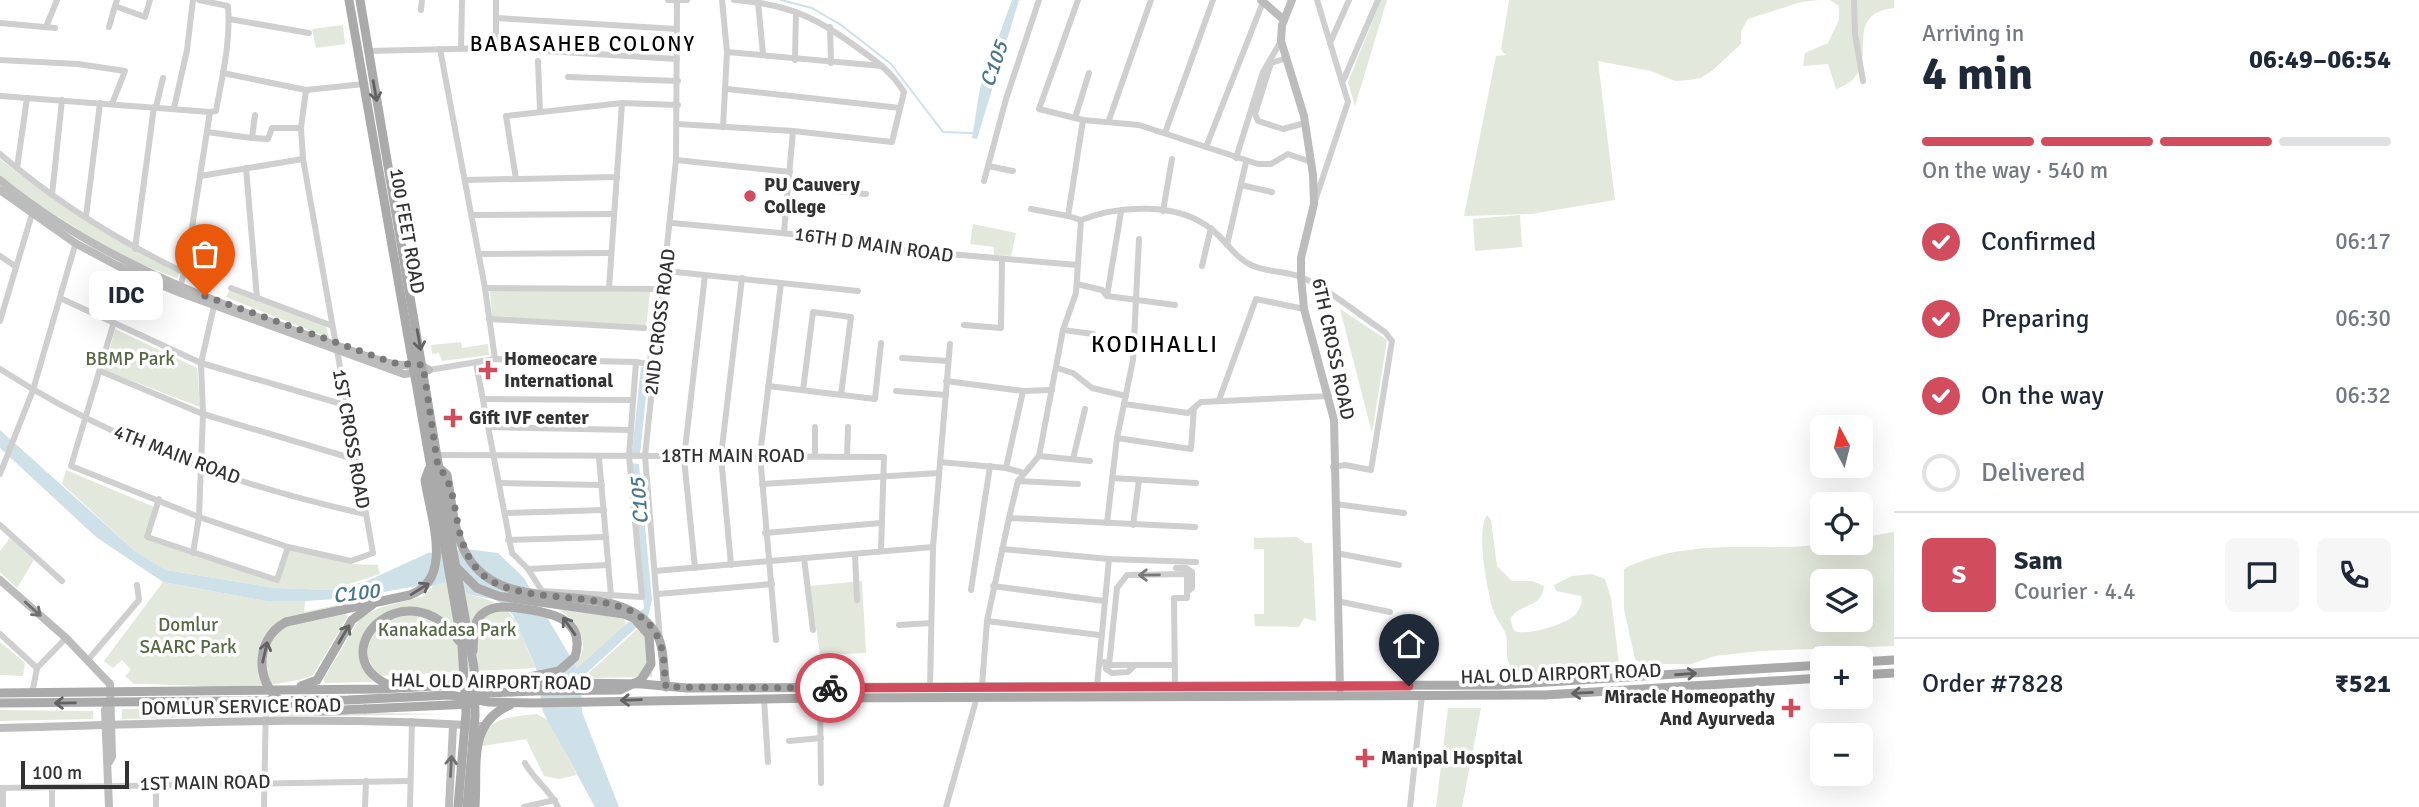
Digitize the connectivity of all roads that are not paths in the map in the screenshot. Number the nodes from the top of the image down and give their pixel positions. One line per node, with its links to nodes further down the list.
1 (57, 0): 34 (street)
2 (150, 0): 26 (street)
3 (193, 0): 75 (street)
4 (199, 0): 27 (street)
5 (349, 0): 64 (main road, 100 FEET ROAD)
6 (360, 0): 45 (main road, 100 FEET ROAD)
7 (422, 0): 28 (street)
8 (461, 0): 44 (street)
9 (496, 0): 30 (street)
10 (668, 0): 11 (street)
11 (677, 0): 12 (street); 38 (street, 2ND CROSS ROAD)
12 (687, 0)
13 (722, 0): 46 (street)
14 (734, 0): 25 (street)
15 (1040, 0): 99 (street)
16 (1078, 0): 80 (street)
17 (1151, 0): 82 (street)
18 (1213, 0): 89 (street)
19 (1292, 0): 32 (street, 6TH CROSS ROAD)
20 (1349, 0): 41 (street)
21 (1378, 0): 62 (street)
22 (1854, 0): 63 (street)
23 (1262, 1): 32 (street); 91 (street)
24 (1318, 1): 41 (street)
25 (758, 2): 29 (street); 47 (street)
26 (116, 3): 35 (street)
27 (226, 3): 31 (street)
28 (421, 10)
29 (796, 12): 36 (street); 52 (street)
30 (496, 18): 38 (street); 42 (street)
31 (229, 19): 39 (street); 57 (street)
32 (1284, 20): 40 (street, 6TH CROSS ROAD)
33 (0, 23): 34 (street)
34 (46, 27): 37 (street)
35 (109, 27)
36 (830, 27): 55 (street); 56 (street)
37 (55, 28)
38 (677, 29): 50 (street, 2ND CROSS ROAD)
39 (309, 33)
40 (1281, 41): 49 (street, 6TH CROSS ROAD); 93 (street)
41 (1330, 43): 62 (street)
42 (496, 48): 44 (street); 50 (street)
43 (440, 49): 44 (street); 45 (street); 108 (street)
44 (461, 49)
45 (368, 51): 181 (main road, 100 FEET ROAD, one-way to 181)
46 (727, 52): 47 (street); 65 (street)
47 (763, 54): 52 (street)
48 (82, 56): 54 (street)
49 (1287, 58): 83 (street, 6TH CROSS ROAD); 83 (street)
50 (677, 59): 61 (street, 2ND CROSS ROAD)
51 (0, 60): 54 (street)
52 (795, 60): 55 (street)
53 (538, 61): 77 (street)
54 (78, 64): 72 (street)
55 (831, 64): 56 (street)
56 (884, 66): 76 (street)
57 (223, 73): 66 (street); 78 (street)
58 (1089, 73): 80 (street)
59 (568, 76): 61 (street)
60 (163, 78): 74 (street)
61 (678, 81): 73 (street, 2ND CROSS ROAD)
62 (1343, 81): 116 (street)
63 (1863, 81)
64 (364, 84): 66 (street); 176 (main road, 100 FEET ROAD)
65 (727, 89): 76 (street); 85 (street)
66 (306, 90): 86 (street, 1ST CROSS ROAD)
67 (0, 96): 68 (street)
68 (26, 98): 69 (street); 100 (street)
69 (62, 100): 70 (street); 115 (street)
70 (100, 103): 72 (street); 124 (street)
71 (622, 103): 73 (street); 77 (street); 105 (street)
72 (112, 104): 74 (street)
73 (678, 105): 84 (street, 2ND CROSS ROAD)
74 (155, 107): 75 (street); 132 (street)
75 (174, 108): 78 (street)
76 (900, 108): 87 (street)
77 (540, 111): 106 (street)
78 (210, 112): 88 (street)
79 (255, 115): 90 (street)
80 (1075, 118): 81 (street)
81 (1083, 120): 82 (street); 123 (street)
82 (1109, 120): 89 (street)
83 (1305, 123): 98 (street, 6TH CROSS ROAD)
84 (677, 124): 85 (street); 96 (street, 2ND CROSS ROAD)
85 (723, 127): 87 (street)
86 (301, 128): 90 (street); 94 (street, 1ST CROSS ROAD)
87 (793, 131): 103 (street)
88 (207, 132): 90 (street); 104 (street)
89 (1165, 133): 91 (street)
90 (252, 138)
91 (1206, 147): 93 (street)
92 (0, 154): 100 (street)
93 (1236, 158): 97 (street)
94 (303, 159): 101 (street); 163 (street, 1ST CROSS ROAD)
95 (1172, 159): 118 (street)
96 (676, 160): 103 (street); 126 (street, 2ND CROSS ROAD)
97 (1246, 162): 98 (street); 110 (street)
98 (1311, 162): 116 (street, 6TH CROSS ROAD)
99 (988, 166): 102 (street); 109 (street)
100 (16, 168): 115 (street)
101 (246, 169): 104 (street); 155 (street)
102 (1013, 171)
103 (790, 172): 111 (street)
104 (200, 176): 141 (street)
105 (617, 177): 106 (street); 121 (street)
106 (516, 179): 108 (street)
107 (0, 180): 130 (street)
108 (465, 180): 122 (street)
109 (984, 181)
110 (1241, 185): 113 (street); 131 (street)
111 (788, 186): 114 (street); 128 (street)
112 (0, 190): 120 (street)
113 (1272, 192)
114 (866, 194)
115 (52, 195): 124 (street)
116 (1314, 204): 143 (street, 6TH CROSS ROAD)
117 (1031, 209): 123 (street)
118 (1163, 211): 119 (street); 127 (street)
119 (1121, 212): 125 (street); 153 (street)
120 (32, 214): 130 (street); 138 (street)
121 (614, 214): 122 (street); 133 (street)
122 (472, 215): 134 (street)
123 (1068, 216): 125 (street)
124 (86, 217): 132 (street)
125 (1081, 220): 137 (street)
126 (671, 223): 128 (street, 16TH D MAIN ROAD); 140 (street, 2ND CROSS ROAD)
127 (1211, 228): 131 (street); 139 (street)
128 (784, 232): 136 (street, 16TH D MAIN ROAD)
129 (1139, 239): 156 (street)
130 (77, 240): 151 (street); 154 (street)
131 (1227, 245): 143 (street)
132 (135, 249): 141 (street)
133 (611, 253): 134 (street); 149 (street)
134 (480, 254): 148 (street)
135 (0, 256): 138 (street)
136 (1002, 261): 137 (street, 16TH D MAIN ROAD); 164 (street)
137 (1077, 265): 146 (street)
138 (15, 266): 161 (street)
139 (1202, 266)
140 (666, 271): 142 (street); 150 (street, 2ND CROSS ROAD)
141 (185, 273): 151 (street)
142 (705, 275): 144 (street); 219 (street)
143 (1301, 277): 159 (street, 6TH CROSS ROAD); 225 (street)
144 (742, 278): 145 (street); 211 (street)
145 (781, 283): 152 (street); 185 (street)
146 (1077, 285): 153 (street); 166 (street)
147 (231, 288): 155 (street)
148 (485, 288): 149 (street); 160 (street)
149 (609, 288): 150 (street)
150 (661, 289): 178 (street, 2ND CROSS ROAD)
151 (179, 290): 158 (street); 170 (street)
152 (858, 291)
153 (1108, 296): 156 (street)
154 (60, 298): 162 (street); 186 (street)
155 (257, 298): 163 (street)
156 (1136, 299): 157 (street); 196 (street)
157 (1175, 305)
158 (214, 306): 170 (street); 175 (street)
159 (1304, 309): 193 (street, 6TH CROSS ROAD); 197 (street)
160 (489, 319): 165 (street); 172 (street)
161 (0, 321)
162 (113, 325): 175 (street); 182 (street)
163 (330, 325): 170 (street, 1ST CROSS ROAD)
164 (964, 325)
165 (644, 328)
166 (1063, 330): 167 (street); 179 (street)
167 (1093, 334)
168 (881, 343): 191 (street)
169 (950, 344): 173 (street)
170 (334, 347): 176 (street); 183 (street); 198 (street, 1ST CROSS ROAD)
171 (902, 358): 173 (street)
172 (495, 359): 174 (street); 177 (street)
173 (948, 361): 184 (street)
174 (638, 362): 178 (street); 195 (street)
175 (201, 363): 198 (street); 201 (street)
176 (411, 363): 181 (street); 183 (main road, 100 FEET ROAD)
177 (477, 363): 181 (street); 194 (street)
178 (652, 365): 210 (street, 2ND CROSS ROAD)
179 (1057, 368): 188 (street); 196 (street)
180 (0, 369): 186 (street, 4TH MAIN ROAD)
181 (426, 369): 183 (street); 208 (main road, 100 FEET ROAD)
182 (100, 372): 201 (street); 202 (street)
183 (412, 373): 224 (main road, 100 FEET ROAD)
184 (946, 381): 190 (street); 192 (street)
185 (768, 386): 187 (street); 212 (street)
186 (33, 390): 202 (street, 4TH MAIN ROAD); 230 (street)
187 (803, 390): 191 (street); 191 (street)
188 (1052, 390): 190 (street); 215 (street)
189 (896, 391): 192 (street)
190 (1023, 391): 227 (street)
191 (841, 395)
192 (946, 395): 222 (street)
193 (1329, 396): 197 (street); 225 (street, 6TH CROSS ROAD)
194 (483, 399): 195 (street); 203 (street)
195 (632, 400): 206 (street)
196 (1125, 400): 199 (street); 207 (street)
197 (1219, 400): 199 (street)
198 (345, 405): 217 (street, 1ST CROSS ROAD)
199 (1194, 408): 207 (street)
200 (1085, 409): 220 (street)
201 (203, 414): 217 (street); 226 (street)
202 (86, 419): 226 (street, 4TH MAIN ROAD); 240 (street)
203 (489, 426): 206 (street); 216 (street)
204 (815, 427): 213 (street)
205 (848, 427): 214 (street)
206 (630, 430): 209 (street)
207 (1117, 438): 232 (street)
208 (436, 455): 216 (street, 18TH MAIN ROAD); 224 (main road, 100 FEET ROAD)
209 (630, 456): 210 (street, 18TH MAIN ROAD); 218 (street, 18TH MAIN ROAD); 284 (street)
210 (644, 456): 219 (street, 18TH MAIN ROAD); 275 (street, 2ND CROSS ROAD)
211 (722, 456): 212 (street, 18TH MAIN ROAD); 219 (street, 18TH MAIN ROAD); 269 (street)
212 (760, 456): 213 (street, 18TH MAIN ROAD); 237 (street)
213 (815, 456): 214 (street, 18TH MAIN ROAD)
214 (847, 456): 231 (street, 18TH MAIN ROAD)
215 (1039, 456): 220 (street); 229 (street)
216 (495, 457): 218 (street, 18TH MAIN ROAD); 235 (street)
217 (354, 458): 245 (street, 1ST CROSS ROAD)
218 (599, 458): 239 (street)
219 (684, 458): 272 (street)
220 (1073, 459): 221 (street)
221 (1090, 461)
222 (940, 462): 223 (street); 228 (street)
223 (990, 466): 227 (street); 281 (street)
224 (434, 467): 256 (main road); 288 (main road, one-way to 224); 298 (main road)
225 (1333, 467): 241 (street, 6TH CROSS ROAD)
226 (201, 468): 245 (street, 4TH MAIN ROAD); 246 (street)
227 (1006, 468): 229 (street)
228 (939, 473): 231 (street); 258 (street)
229 (1024, 473): 234 (street)
230 (0, 474)
231 (883, 476): 237 (street); 248 (street)
232 (1112, 478): 233 (street); 249 (street)
233 (1139, 480): 236 (street); 250 (street)
234 (1018, 481): 238 (street); 247 (street)
235 (500, 483): 239 (street); 243 (street)
236 (1196, 483)
237 (762, 484): 253 (street)
238 (1078, 484)
239 (602, 485): 242 (street)
240 (159, 499): 246 (street); 261 (street)
241 (1335, 504): 244 (street); 262 (street, 6TH CROSS ROAD)
242 (604, 510): 243 (street); 254 (street)
243 (505, 513): 255 (street)
244 (1404, 513)
245 (365, 514): 257 (street, 1ST CROSS ROAD)
246 (199, 517): 257 (street); 261 (street)
247 (1009, 518): 249 (street); 259 (street)
248 (881, 523): 253 (street); 260 (street)
249 (1107, 523): 250 (street)
250 (1133, 525): 252 (street)
251 (0, 526): 277 (street)
252 (1195, 527)
253 (765, 533): 266 (street)
254 (606, 537): 255 (street); 268 (street)
255 (508, 540): 274 (street)
256 (447, 541): 271 (main road, bridge); 299 (main road)
257 (288, 547): 261 (street)
258 (933, 547): 260 (street); 291 (street)
259 (1002, 549): 265 (street); 280 (street)
260 (881, 551): 263 (street)
261 (194, 552)
262 (1336, 553): 270 (street); 287 (street, 6TH CROSS ROAD)
263 (855, 554): 264 (street); 285 (street)
264 (804, 558): 266 (street); 293 (street)
265 (1108, 559): 267 (street); 286 (street)
266 (768, 562): 269 (street); 278 (street)
267 (1196, 562)
268 (608, 565): 274 (street); 284 (street)
269 (731, 565): 272 (street)
270 (1399, 565)
271 (456, 567): 300 (main road, bridge); 312 (main road, bridge)
272 (695, 568): 275 (street)
273 (1176, 568): 282 (street)
274 (528, 569): 284 (street)
275 (656, 571): 283 (street, 2ND CROSS ROAD)
276 (0, 580): 296 (street, one-way to 296)
277 (62, 581)
278 (772, 584): 283 (street); 297 (street)
279 (137, 585): 301 (street)
280 (993, 586): 286 (street); 290 (street)
281 (971, 590)
282 (1187, 592): 305 (street, one-way to 305); 306 (street)
283 (658, 594): 298 (street, 2ND CROSS ROAD)
284 (611, 596)
285 (858, 600)
286 (1104, 601): 295 (street)
287 (1337, 601): 289 (street); 314 (street, 6TH CROSS ROAD)
288 (375, 602): 320 (main road, one-way to 288); 330 (main road, one-way to 288, bridge)
289 (1390, 612)
290 (987, 621): 295 (street); 315 (street)
291 (931, 623): 292 (street); 319 (street)
292 (899, 625)
293 (813, 629)
294 (0, 634): 308 (street)
295 (1099, 635): 316 (street)
296 (66, 638): 301 (street); 308 (street)
297 (776, 640)
298 (660, 643): 318 (main road)
299 (462, 645): 317 (main road); 362 (main road, bridge)
300 (472, 658): 312 (main road, one-way to 300, bridge); 363 (main road, bridge)
301 (88, 660): 321 (street)
302 (1894, 660): 303 (main road)
303 (1873, 661)
304 (1105, 662): 305 (street)
305 (1135, 665): 306 (street)
306 (1175, 665): 313 (street)
307 (1810, 666): 314 (main road, HAL OLD AIRPORT ROAD, one-way to 307)
308 (37, 668): 323 (street)
309 (1894, 673): 310 (main road)
310 (1873, 674)
311 (1810, 679): 326 (main road, HAL OLD AIRPORT ROAD, one-way to 326)
312 (534, 683): 317 (main road, HAL OLD AIRPORT ROAD); 318 (main road, HAL OLD AIRPORT ROAD); 324 (main road)
313 (1175, 685): 314 (main road, HAL OLD AIRPORT ROAD); 316 (main road, HAL OLD AIRPORT ROAD)
314 (1335, 685): 325 (street, 6TH CROSS ROAD)
315 (982, 686): 316 (main road, HAL OLD AIRPORT ROAD); 319 (main road, HAL OLD AIRPORT ROAD)
316 (1097, 686)
317 (397, 687): 320 (main road, HAL OLD AIRPORT ROAD)
318 (666, 687): 319 (main road, HAL OLD AIRPORT ROAD)
319 (930, 687)
320 (282, 691): 321 (main road, HAL OLD AIRPORT ROAD)
321 (110, 692): 323 (main road, HAL OLD AIRPORT ROAD); 332 (street)
322 (0, 693): 323 (main road, HAL OLD AIRPORT ROAD)
323 (32, 694)
324 (450, 695): 329 (main road, HAL OLD AIRPORT ROAD); 330 (main road, HAL OLD AIRPORT ROAD)
325 (1341, 695): 326 (main road, HAL OLD AIRPORT ROAD); 327 (main road, HAL OLD AIRPORT ROAD)
326 (1422, 695): 367 (street)
327 (977, 697): 328 (main road, HAL OLD AIRPORT ROAD); 366 (street)
328 (820, 698): 334 (main road, HAL OLD AIRPORT ROAD); 341 (street)
329 (266, 700): 332 (main road, HAL OLD AIRPORT ROAD); 335 (street)
330 (489, 702): 333 (main road, HAL OLD AIRPORT ROAD)
331 (0, 703): 332 (main road, HAL OLD AIRPORT ROAD, one-way to 331)
332 (110, 703): 337 (street)
333 (515, 703): 334 (main road, HAL OLD AIRPORT ROAD, one-way to 333); 339 (main road)
334 (765, 704): 343 (street)
335 (264, 721): 336 (street, DOMLUR SERVICE ROAD); 337 (street, DOMLUR SERVICE ROAD); 347 (street)
336 (412, 721): 338 (street, DOMLUR SERVICE ROAD); 346 (street)
337 (109, 725): 340 (street, DOMLUR SERVICE ROAD); 349 (street)
338 (453, 726): 339 (street, DOMLUR SERVICE ROAD); 361 (street, one-way to 338)
339 (481, 726): 364 (main road)
340 (0, 728)
341 (821, 738): 342 (street); 348 (street)
342 (789, 741)
343 (768, 762)
344 (524, 763): 353 (street)
345 (366, 781): 346 (street, 1ST MAIN ROAD); 347 (street, 1ST MAIN ROAD); 359 (street)
346 (410, 781): 360 (street)
347 (264, 783): 350 (street, 1ST MAIN ROAD); 358 (street)
348 (821, 783)
349 (109, 784): 350 (street, 1ST MAIN ROAD); 352 (street, 1ST MAIN ROAD); 356 (street)
350 (156, 784): 357 (street)
351 (2, 788): 352 (street, 1ST MAIN ROAD); 354 (street)
352 (52, 788): 355 (street)
353 (557, 803): 365 (street)
354 (3, 807)
355 (52, 807)
356 (109, 807)
357 (156, 807)
358 (264, 807)
359 (365, 807)
360 (410, 807)
361 (449, 807)
362 (458, 807)
363 (467, 807)
364 (475, 807)
365 (524, 807)
366 (946, 807)
367 (1410, 807)

